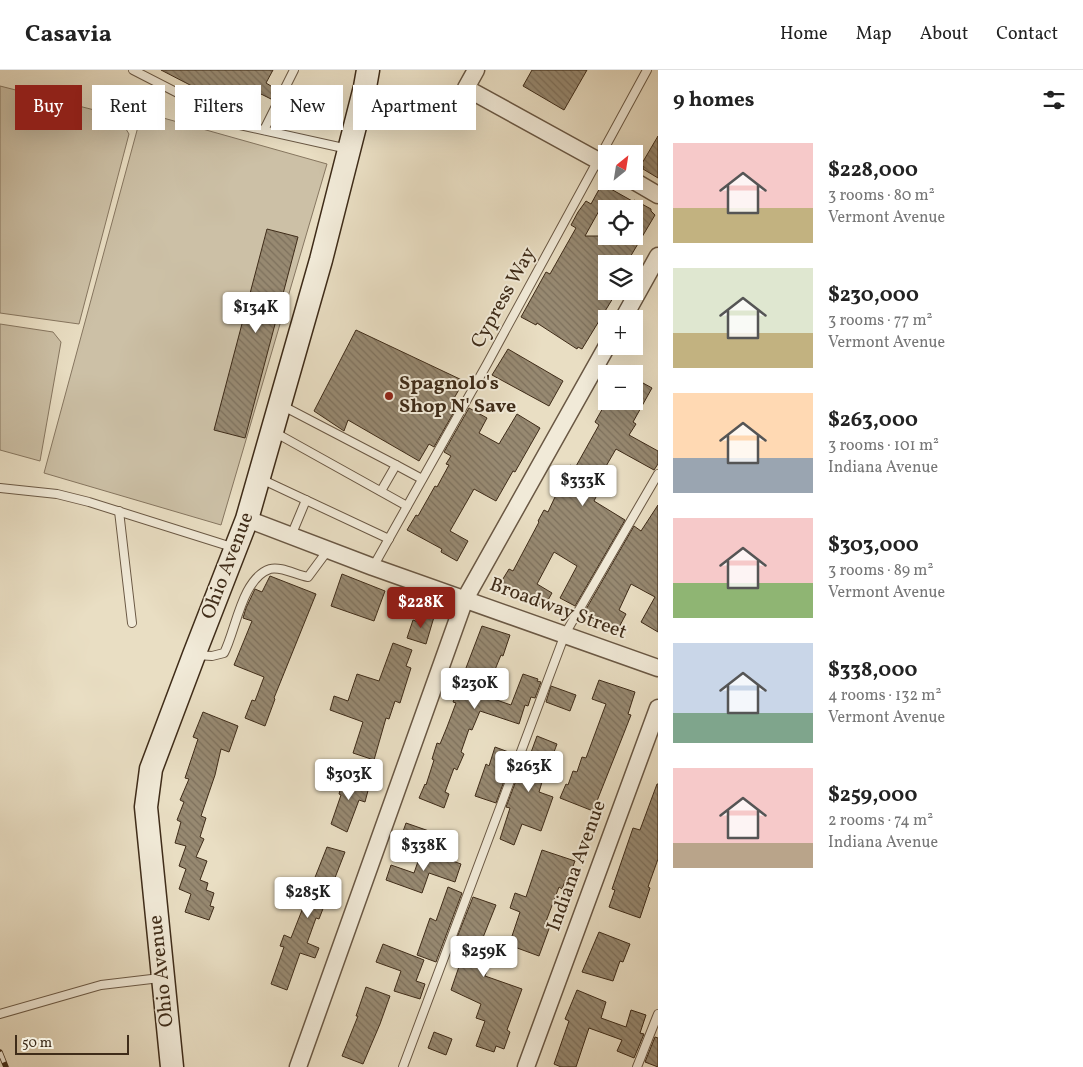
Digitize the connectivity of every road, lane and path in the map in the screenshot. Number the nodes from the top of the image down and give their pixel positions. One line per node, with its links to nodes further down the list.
1 (133, 70): 6 (lane)
2 (294, 70): 6 (lane)
3 (368, 70): 8 (main road, Ohio Avenue)
4 (476, 70): 9 (street)
5 (647, 70): 7 (lane, Cypress Way)
6 (264, 130): 8 (lane)
7 (611, 145)
8 (349, 149): 16 (main road, Ohio Avenue)
9 (598, 161)
10 (598, 170): 21 (lane, Cypress Way)
11 (643, 186): 12 (street)
12 (658, 195)
13 (658, 256): 14 (street)
14 (628, 310)
15 (602, 355): 33 (street)
16 (280, 404): 17 (main road, Ohio Avenue); 18 (lane)
17 (272, 431): 20 (main road, Ohio Avenue); 23 (lane)
18 (396, 465): 21 (lane); 23 (lane)
19 (658, 474): 35 (lane)
20 (259, 478): 24 (lane); 27 (main road, Ohio Avenue)
21 (422, 480): 25 (lane, Cypress Way)
22 (0, 488): 26 (lane)
23 (381, 491): 25 (lane)
24 (306, 500): 28 (lane); 29 (lane)
25 (407, 506): 29 (lane, Cypress Way)
26 (118, 511): 30 (lane); 34 (lane)
27 (247, 520): 28 (street, Broadway Street); 30 (main road, Ohio Avenue)
28 (291, 536): 31 (street, Broadway Street)
29 (389, 539): 32 (lane, Cypress Way)
30 (235, 548): 36 (main road, Ohio Avenue)
31 (328, 550): 32 (street, Broadway Street); 36 (lane)
32 (373, 567): 33 (street, Broadway Street)
33 (465, 598): 35 (street, Broadway Street); 43 (street)
34 (132, 623)
35 (565, 634): 37 (street, Broadway Street); 44 (lane)
36 (194, 654): 39 (main road, Ohio Avenue)
37 (658, 668)
38 (658, 708): 45 (street, Indiana Avenue)
39 (162, 978): 40 (lane); 42 (main road, Ohio Avenue)
40 (0, 1014)
41 (658, 1014): 46 (lane)
42 (172, 1067)
43 (298, 1067)
44 (403, 1067)
45 (526, 1067)
46 (638, 1067)

